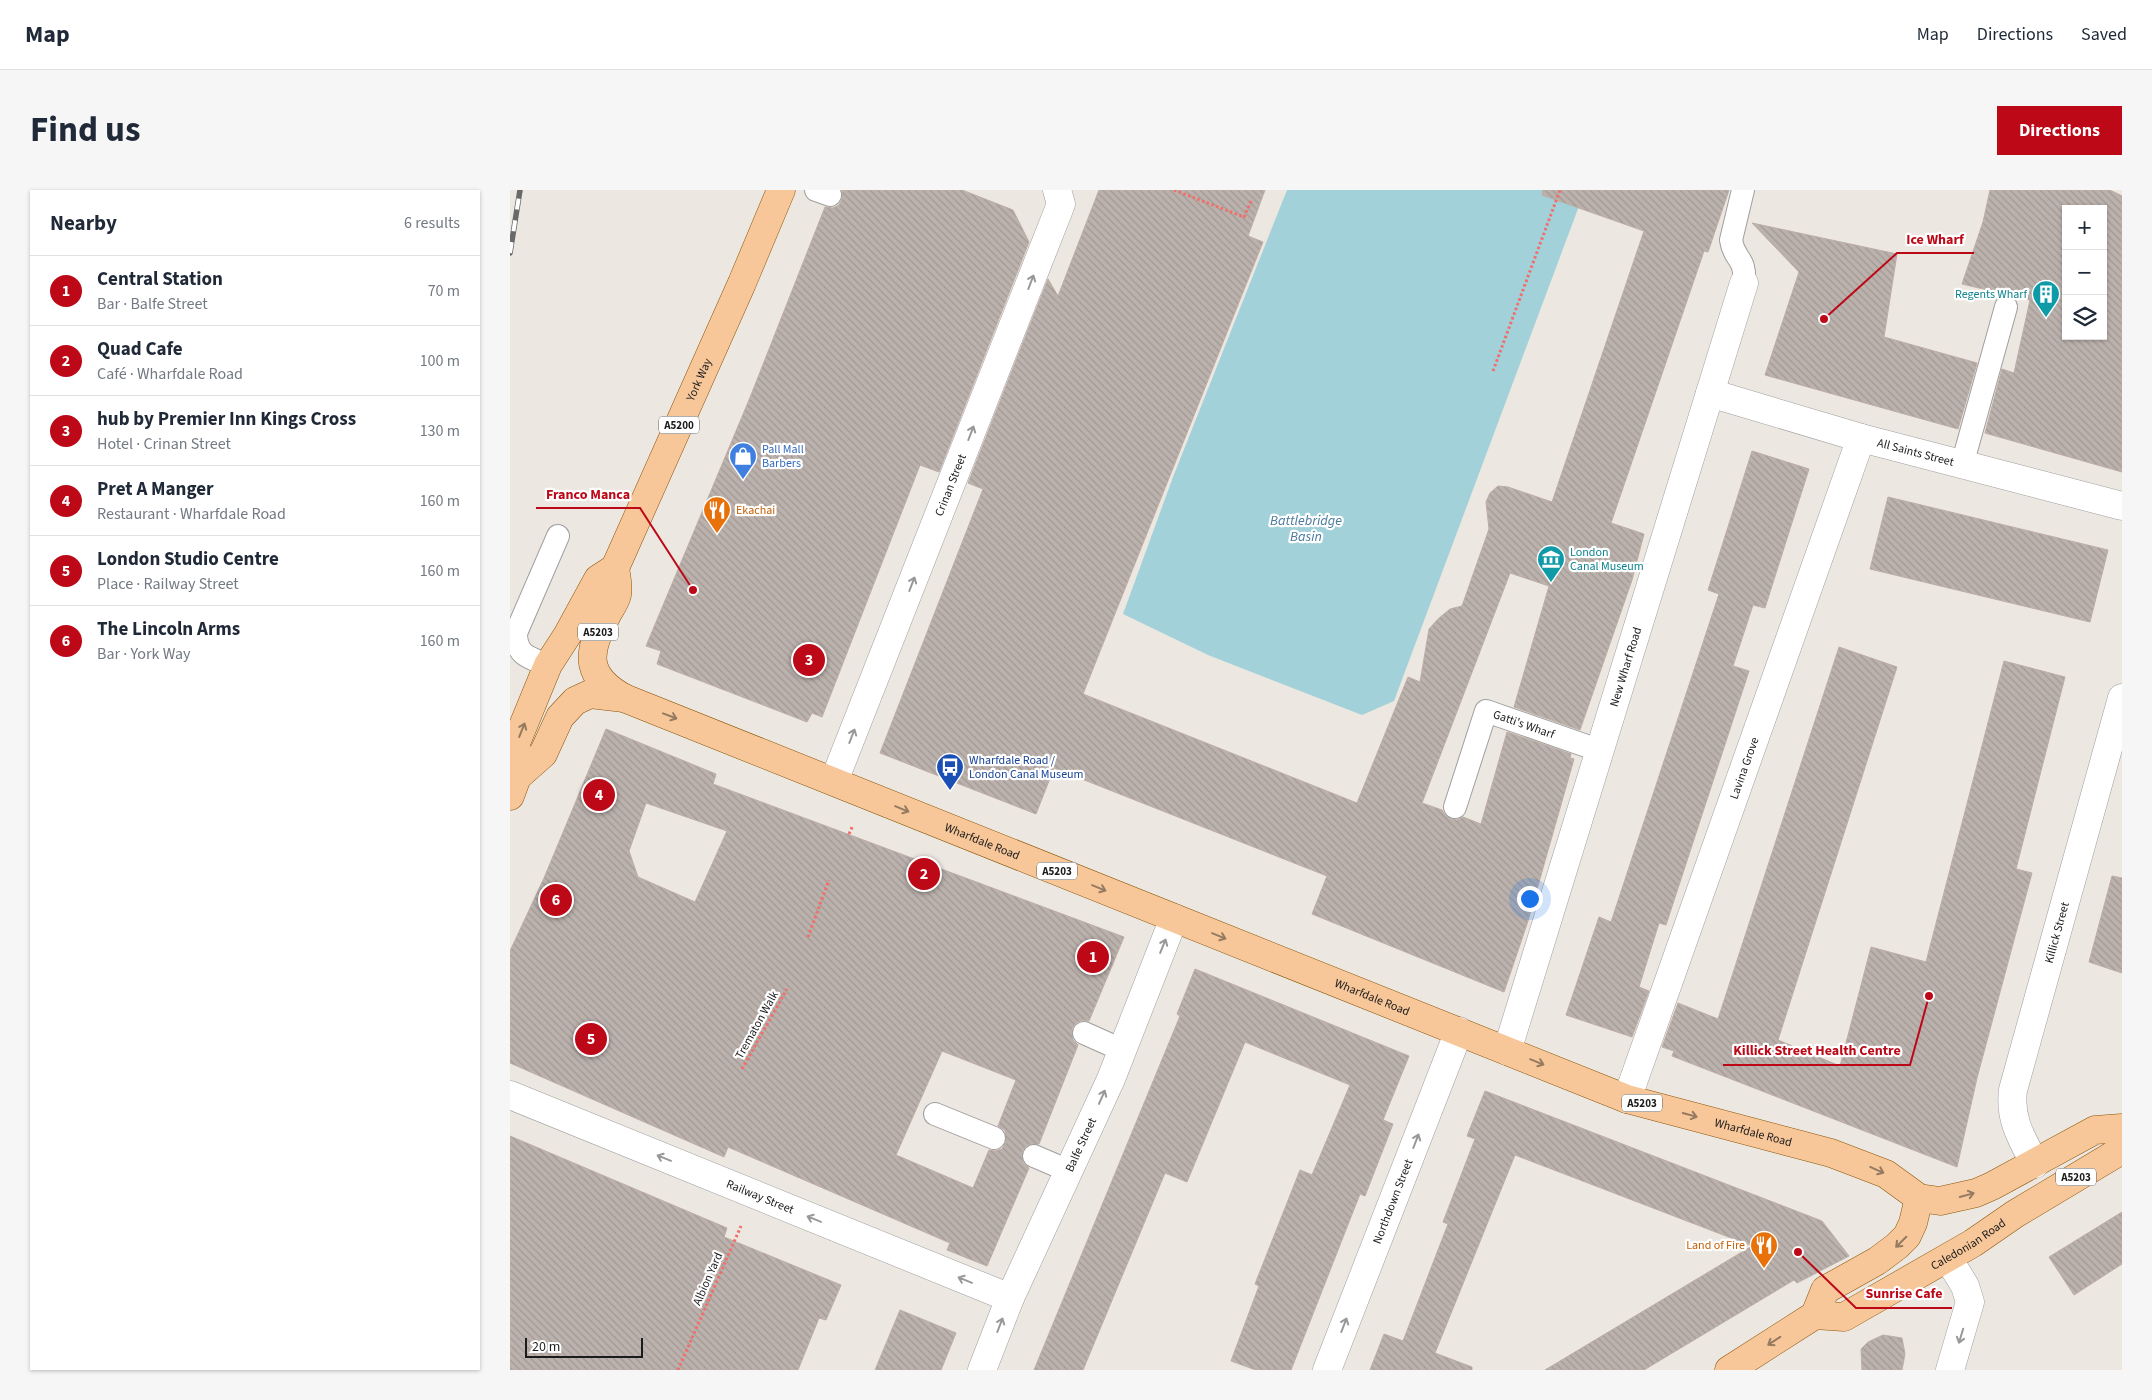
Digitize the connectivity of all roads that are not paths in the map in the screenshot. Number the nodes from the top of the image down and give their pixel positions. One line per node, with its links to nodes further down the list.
1 (780, 190): 11 (main road, York Way / A5200)
2 (1057, 190): 17 (street, Crinan Street, one-way to 2)
3 (1743, 190): 4 (lane)
4 (1744, 283): 6 (street, New Wharf Road)
5 (2006, 307): 8 (lane)
6 (1710, 392): 7 (street, All Saints Street); 16 (street, New Wharf Road)
7 (1861, 438): 8 (street, All Saints Street); 26 (street, Lavina Grove)
8 (1962, 465): 9 (street, All Saints Street)
9 (2122, 506)
10 (558, 536): 13 (lane)
11 (615, 568): 12 (main road, York Way / A5203); 13 (main road, York Way / A5200)
12 (616, 597): 14 (main road, Wharfdale Road / A5203)
13 (548, 666): 18 (main road, York Way / A5200, one-way to 13)
14 (624, 698): 17 (main road, Wharfdale Road / A5203, one-way to 17); 18 (main road, Wharfdale Road / A5203)
15 (2122, 698): 32 (street, Killick Street)
16 (1601, 751): 19 (lane, Gatti's Wharf); 24 (street, New Wharf Road)
17 (834, 781): 20 (main road, Wharfdale Road / A5203, one-way to 20)
18 (513, 786)
19 (1455, 807)
20 (1174, 918): 21 (main road, Wharfdale Road / A5203, one-way to 21); 23 (street, Balfe Street, one-way to 20)
21 (1459, 1031): 24 (main road, Wharfdale Road / A5203); 39 (street, Northdown Street, one-way to 21)
22 (1084, 1034): 23 (lane)
23 (1122, 1050): 33 (street, Balfe Street, one-way to 23)
24 (1507, 1050): 26 (main road, Wharfdale Road / A5203, one-way to 26)
25 (510, 1094): 36 (street, Railway Street, one-way to 25)
26 (1628, 1099): 34 (main road, Wharfdale Road / A5203, one-way to 34)
27 (935, 1114): 29 (lane)
28 (2122, 1128): 32 (main road, A5203)
29 (994, 1138)
30 (2122, 1144): 35 (main road, Caledonian Road / A5203)
31 (1034, 1156): 33 (lane)
32 (2035, 1164): 34 (main road, A5203, one-way to 32)
33 (1069, 1171): 36 (street, Balfe Street)
34 (1919, 1198): 37 (main road, one-way to 37)
35 (1948, 1258): 37 (main road, Caledonian Road / A5203); 41 (street, one-way to 41)
36 (1010, 1298): 38 (street, Balfe Street, one-way to 36)
37 (1815, 1315): 40 (main road, one-way to 40)
38 (982, 1370)
39 (1327, 1370)
40 (1730, 1370)
41 (1950, 1370)

